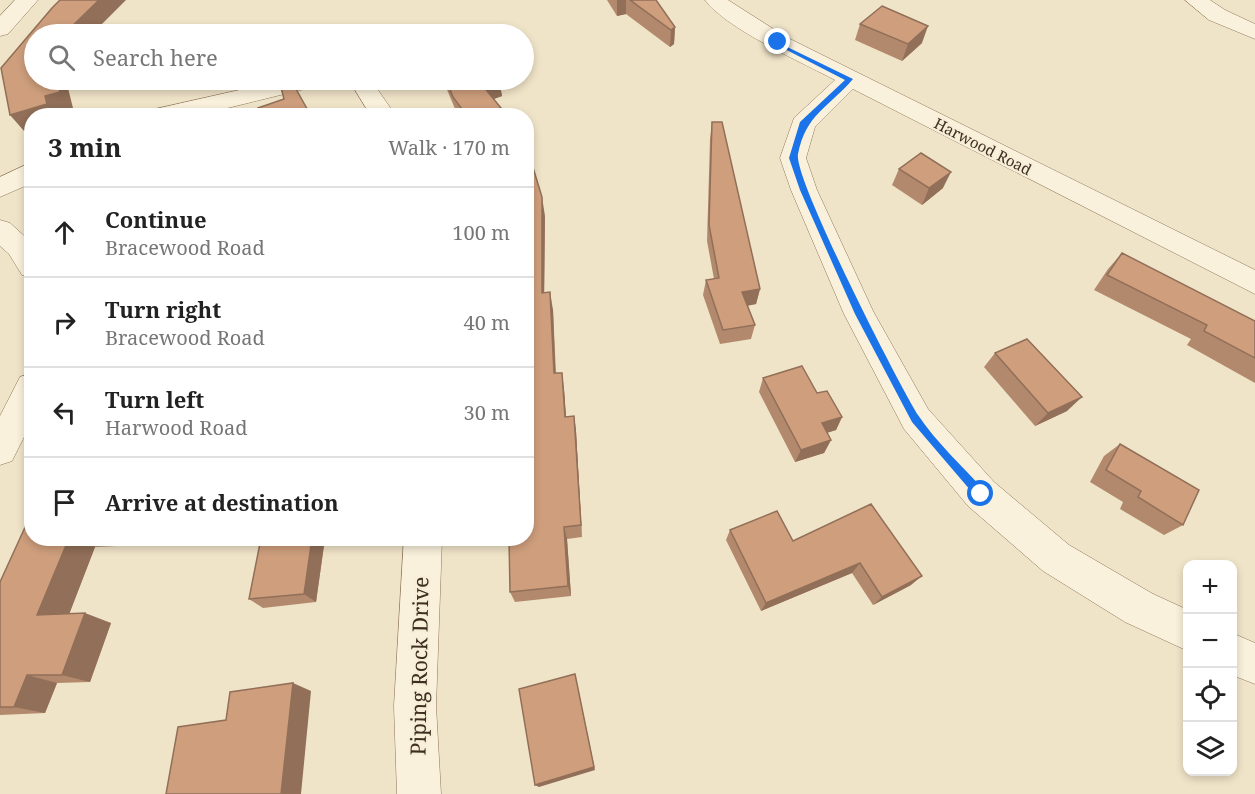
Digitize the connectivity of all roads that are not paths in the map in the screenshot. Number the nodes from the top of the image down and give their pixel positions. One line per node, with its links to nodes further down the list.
1 (27, 0): 4 (street)
2 (716, 0): 6 (street, Harwood Road)
3 (1196, 0): 5 (street)
4 (0, 29)
5 (1255, 32)
6 (850, 79): 15 (street, Harwood Road); 19 (street)
7 (270, 90): 9 (street)
8 (367, 90): 10 (street)
9 (194, 108)
10 (379, 108)
11 (24, 175): 12 (street)
12 (0, 188)
13 (0, 230): 14 (street)
14 (24, 255)
15 (1255, 283)
16 (24, 403): 17 (street)
17 (0, 450)
18 (423, 546): 22 (street, Piping Rock Drive)
19 (1183, 630)
20 (1237, 655): 21 (street)
21 (1255, 664)
22 (419, 794)

